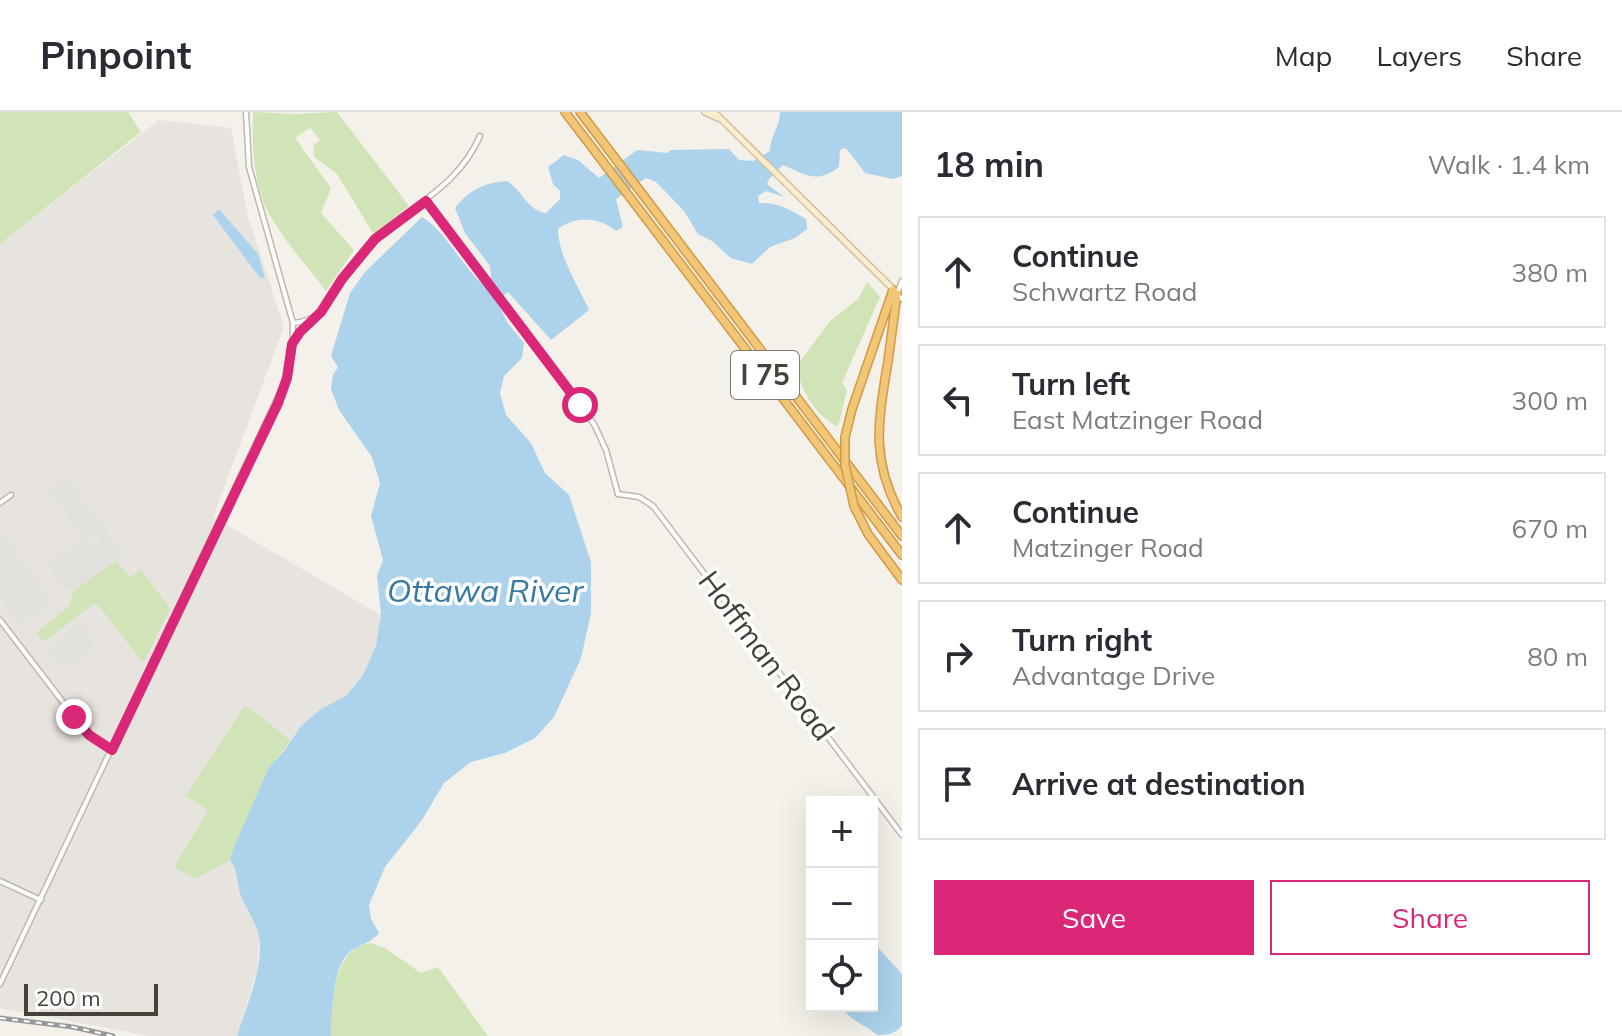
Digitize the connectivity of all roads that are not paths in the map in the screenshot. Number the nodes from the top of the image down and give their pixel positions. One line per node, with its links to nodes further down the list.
1 (246, 112): 13 (street)
2 (565, 112): 20 (highway, I 75)
3 (580, 112): 19 (highway, I 75)
4 (705, 112): 6 (main road)
5 (717, 112): 6 (main road)
6 (722, 120): 10 (main road)
7 (480, 136): 8 (street)
8 (426, 201): 12 (street); 24 (street, Hoffman Road)
9 (902, 281): 10 (street)
10 (897, 294): 14 (highway); 21 (highway, bridge)
11 (902, 317): 14 (highway)
12 (312, 320): 13 (street); 15 (street)
13 (293, 323): 15 (street)
14 (893, 325): 18 (highway)
15 (292, 344): 23 (street)
16 (11, 495): 17 (street)
17 (0, 503)
18 (902, 517)
19 (902, 536)
20 (902, 555)
21 (902, 580)
22 (0, 620): 23 (street)
23 (112, 750): 26 (street)
24 (902, 835)
25 (0, 881): 26 (street)
26 (41, 900): 27 (street)
27 (0, 984)

